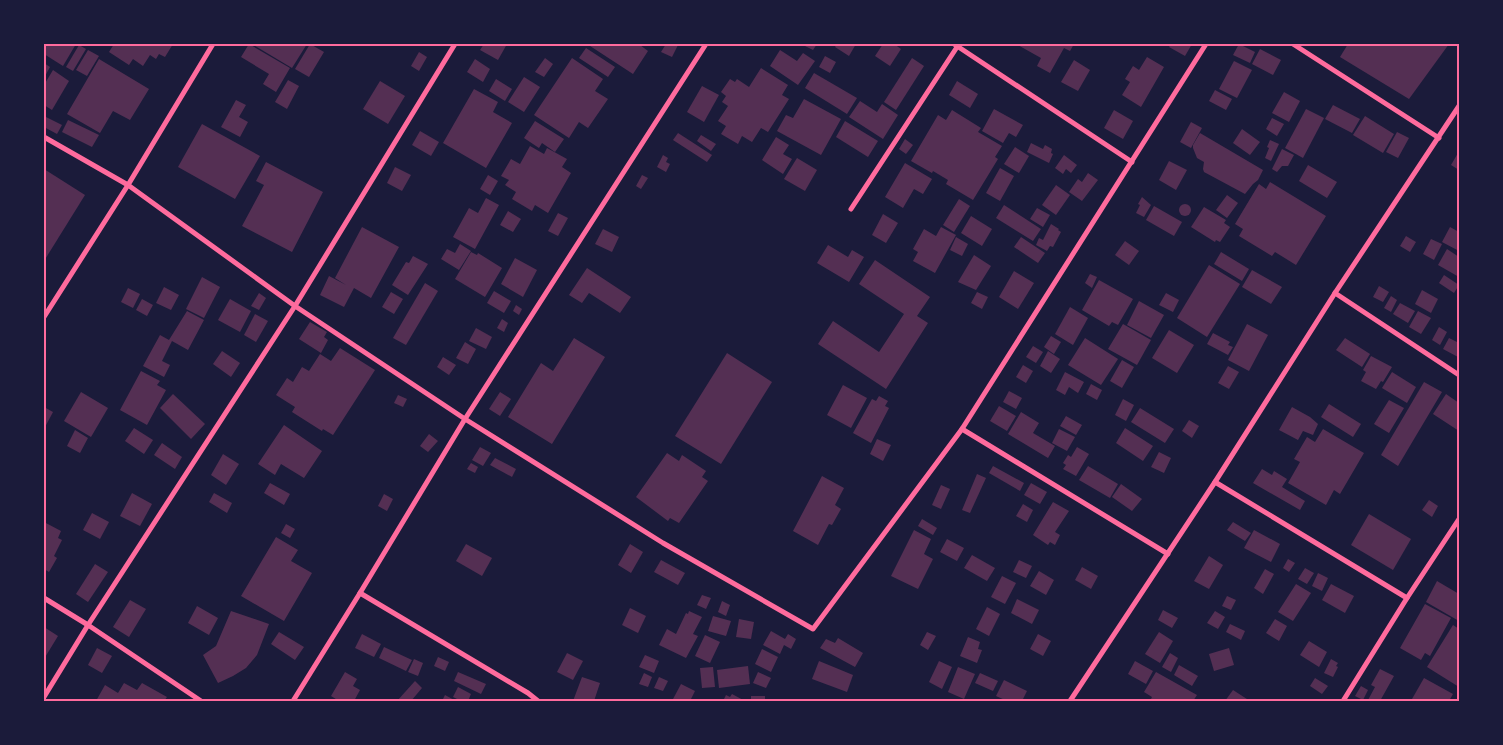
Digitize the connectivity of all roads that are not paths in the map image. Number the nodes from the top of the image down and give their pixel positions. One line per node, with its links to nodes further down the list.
1 (213, 44): 11 (street)
2 (455, 44): 14 (street)
3 (706, 44): 17 (street)
4 (1206, 44): 10 (street)
5 (1293, 44): 9 (street)
6 (957, 45): 10 (street); 12 (street)
7 (1459, 106): 9 (street)
8 (44, 137): 11 (street)
9 (1439, 138): 13 (street)
10 (1132, 162): 18 (street)
11 (128, 185): 14 (street); 15 (street)
12 (851, 209)
13 (1335, 293): 16 (street); 19 (street)
14 (295, 306): 17 (street); 25 (street)
15 (44, 317)
16 (1459, 375)
17 (465, 418): 18 (street); 22 (street)
18 (962, 429): 21 (street)
19 (1214, 482): 21 (street); 24 (street)
20 (1459, 518): 24 (street)
21 (1168, 554): 30 (street)
22 (360, 593): 28 (street); 29 (street)
23 (44, 598): 25 (street)
24 (1406, 598): 31 (street)
25 (88, 625): 26 (street); 27 (street)
26 (44, 697)
27 (201, 701)
28 (293, 701)
29 (538, 701)
30 (1070, 701)
31 (1343, 701)

